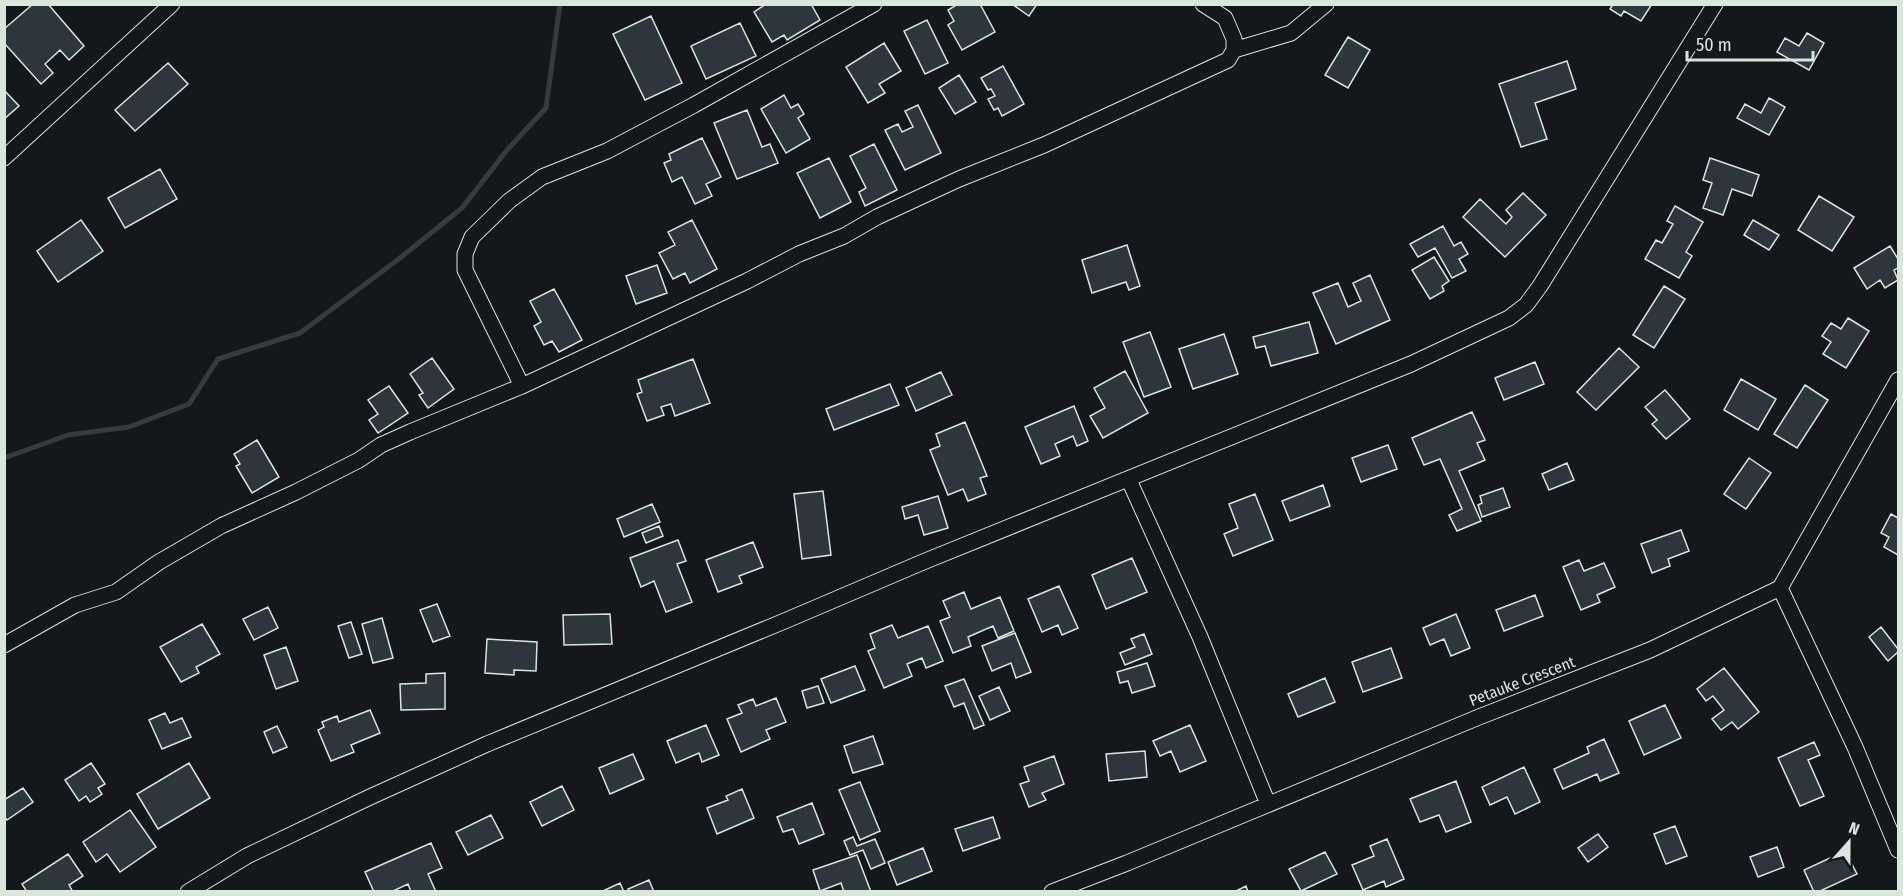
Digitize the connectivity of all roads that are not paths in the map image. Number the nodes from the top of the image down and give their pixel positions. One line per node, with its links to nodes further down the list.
1 (172, 4): 7 (street)
2 (874, 4): 9 (street)
3 (1203, 4): 6 (street)
4 (1326, 4): 6 (street)
5 (1715, 4): 10 (street)
6 (1234, 50): 9 (street)
7 (4, 158)
8 (1899, 380): 11 (street)
9 (522, 386): 12 (street)
10 (1129, 480): 13 (street); 15 (street)
11 (1780, 588): 13 (street, Petauke Crescent); 14 (street)
12 (4, 645)
13 (1268, 804): 16 (street, Petauke Crescent)
14 (1899, 850)
15 (188, 891)
16 (1052, 891)

